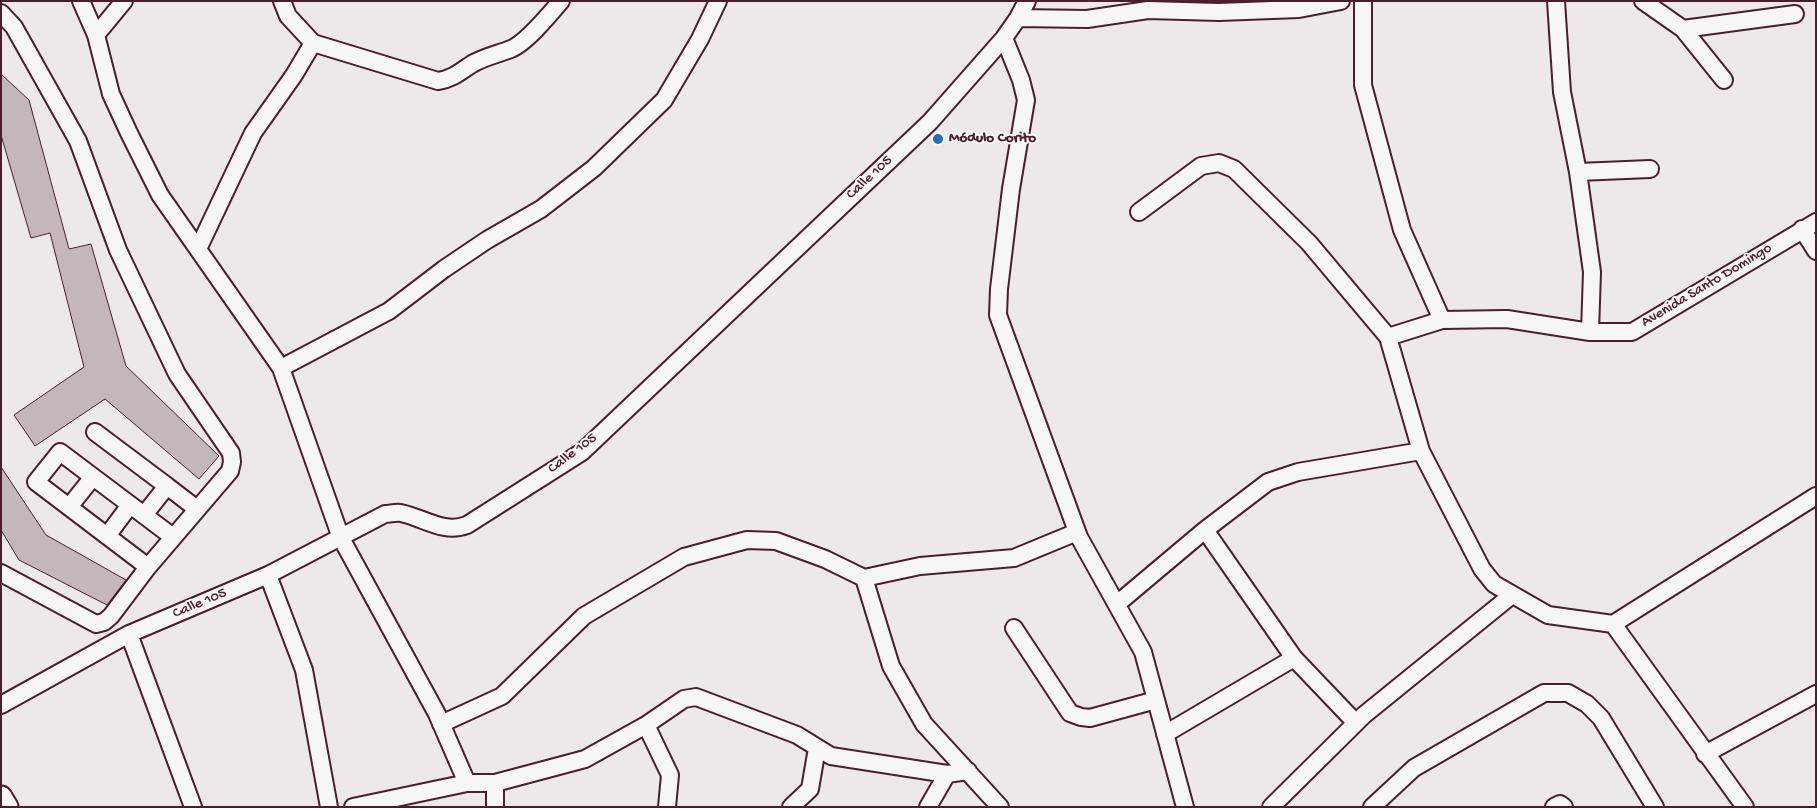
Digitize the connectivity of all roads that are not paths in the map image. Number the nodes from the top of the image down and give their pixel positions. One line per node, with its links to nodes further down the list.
1 (81, 1): 15 (street)
2 (124, 1): 15 (street)
3 (282, 1): 17 (street)
4 (561, 1): 17 (street)
5 (718, 1): 28 (street)
6 (1027, 1): 13 (street, Calle 105)
7 (1341, 1): 13 (street)
8 (1363, 1): 25 (street)
9 (1556, 1): 20 (street)
10 (1643, 1): 14 (street)
11 (1, 12): 36 (street)
12 (1795, 14): 14 (street)
13 (1018, 18): 16 (street, Calle 105)
14 (1683, 29): 18 (street)
15 (96, 35): 23 (street)
16 (1004, 38): 39 (street); 42 (street, Calle 105)
17 (313, 43): 23 (street)
18 (1724, 80)
19 (1650, 169): 20 (street)
20 (1578, 172): 26 (street)
21 (1139, 212): 27 (street)
22 (1809, 225): 24 (street); 26 (street, Avenida Santo Domingo)
23 (198, 249): 28 (street)
24 (1816, 251)
25 (1442, 320): 26 (street, Avenida Santo Domingo); 27 (street, Avenida Santo Domingo)
26 (1590, 332)
27 (1388, 337): 30 (street)
28 (281, 368): 42 (street)
29 (95, 432): 32 (street)
30 (1421, 450): 38 (street); 47 (street)
31 (93, 477): 34 (street); 35 (street); 35 (street)
32 (167, 486): 36 (street); 37 (street)
33 (1816, 496): 49 (street)
34 (130, 505): 37 (street); 40 (street)
35 (69, 507): 40 (street)
36 (197, 509): 41 (street)
37 (144, 515): 41 (street)
38 (1205, 530): 48 (street); 52 (street)
39 (1077, 532): 46 (street); 48 (street)
40 (107, 536): 43 (street)
41 (173, 537): 43 (street)
42 (341, 538): 45 (street, Calle 105); 57 (street)
43 (148, 566): 44 (street)
44 (1, 573)
45 (268, 575): 51 (street, Calle 105); 69 (street)
46 (864, 578): 57 (street); 62 (street)
47 (1512, 595): 49 (street); 56 (street)
48 (1117, 604): 54 (street)
49 (1613, 624): 61 (street)
50 (1014, 628): 54 (street)
51 (129, 634): 55 (street, Calle 105); 68 (street)
52 (1294, 658): 56 (street); 59 (street)
53 (1816, 694): 61 (street)
54 (1156, 700): 59 (street)
55 (1, 705)
56 (1356, 723): 77 (street)
57 (441, 724): 64 (street)
58 (646, 725): 60 (street); 65 (street); 72 (street)
59 (1166, 734): 76 (street)
60 (817, 748): 63 (street); 73 (street)
61 (1705, 754): 82 (street)
62 (968, 771): 63 (street); 75 (street)
63 (947, 774): 74 (street)
64 (467, 783): 65 (street); 70 (street)
65 (494, 783): 71 (street)
66 (1, 797): 67 (main road)
67 (7, 807)
68 (193, 807)
69 (329, 807)
70 (353, 807)
71 (495, 807)
72 (666, 807)
73 (791, 807)
74 (928, 807)
75 (1000, 807)
76 (1185, 807)
77 (1271, 807)
78 (1372, 807): 81 (street)
79 (1554, 807): 80 (street)
80 (1564, 807)
81 (1655, 807)
82 (1745, 807)

